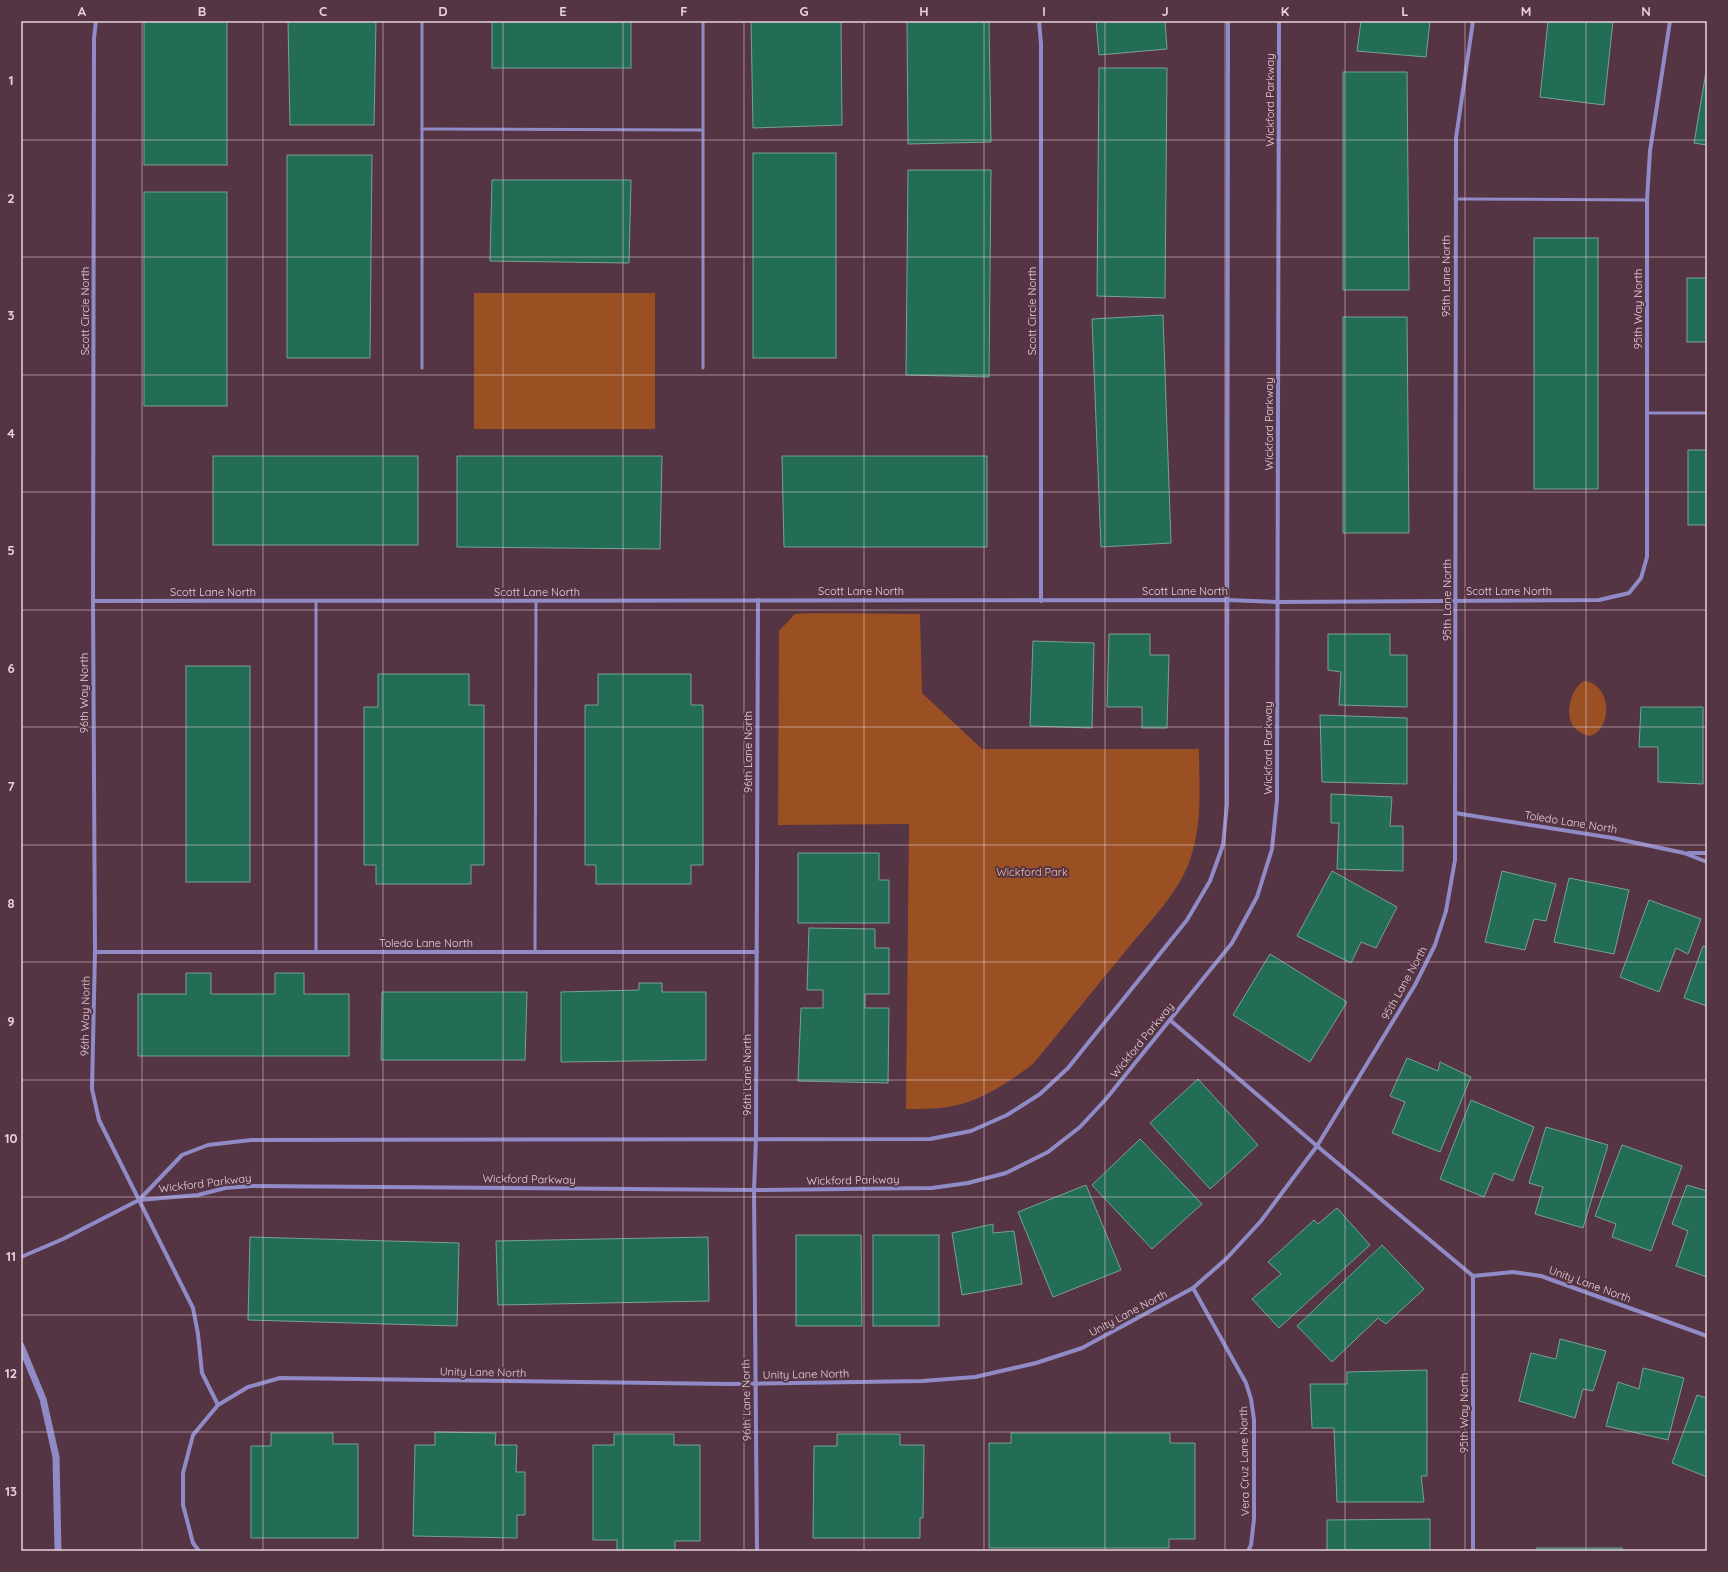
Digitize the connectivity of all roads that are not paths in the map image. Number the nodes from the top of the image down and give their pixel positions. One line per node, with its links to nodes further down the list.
1 (96, 21): 21 (street, Scott Circle North)
2 (422, 21): 9 (lane)
3 (703, 21): 10 (lane)
4 (1039, 21): 24 (street, Scott Circle North)
5 (1228, 21): 19 (street, Wickford Parkway)
6 (1279, 21): 25 (street, Wickford Parkway)
7 (1473, 21): 11 (street, 95th Lane North)
8 (1670, 21): 12 (street, 95th Way North)
9 (422, 129): 10 (lane); 13 (lane)
10 (703, 130): 14 (lane)
11 (1455, 199): 12 (lane); 20 (street, 95th Lane North)
12 (1647, 200): 15 (street, 95th Way North)
13 (422, 368)
14 (703, 368)
15 (1647, 413): 16 (lane); 17 (street, 95th Way North)
16 (1707, 414)
17 (1629, 593): 20 (street, Scott Lane North)
18 (758, 600): 23 (street, Scott Lane North); 24 (street, Scott Lane North); 33 (street, 96th Lane North)
19 (1227, 600): 24 (street, Scott Lane North); 25 (street, Scott Lane North); 35 (street, Wickford Parkway)
20 (1456, 600): 25 (street, Scott Lane North); 26 (street, 95th Lane North)
21 (93, 601): 22 (street, Scott Lane North); 30 (street, 96th Way North)
22 (316, 601): 23 (street, Scott Lane North); 31 (lane)
23 (536, 601): 32 (lane)
24 (1041, 601)
25 (1278, 602): 34 (street, Wickford Parkway)
26 (1455, 813): 27 (street, Toledo Lane North); 36 (street, 95th Lane North)
27 (1684, 853): 28 (street, Toledo Lane North); 29 (street, Toledo Lane North)
28 (1707, 853)
29 (1707, 862)
30 (95, 952): 31 (street, Toledo Lane North); 38 (street, 96th Way North)
31 (316, 952): 32 (street, Toledo Lane North)
32 (535, 952): 33 (street, Toledo Lane North)
33 (757, 952): 35 (street, 96th Lane North)
34 (1170, 1020): 36 (street); 37 (street, Wickford Parkway)
35 (756, 1138): 37 (street, 96th Lane North); 38 (street, Wickford Parkway)
36 (1317, 1146): 40 (street); 41 (street, Unity Lane North)
37 (754, 1190): 38 (street, Wickford Parkway); 44 (street, 96th Lane North)
38 (139, 1200): 39 (street, Wickford Parkway); 45 (street, 96th Way North)
39 (21, 1257)
40 (1473, 1276): 42 (street, Unity Lane North); 50 (street, 95th Way North)
41 (1193, 1288): 44 (street, Unity Lane North); 49 (street, Vera Cruz Lane North)
42 (1707, 1336)
43 (21, 1346): 46 (street)
44 (755, 1384): 45 (street, Unity Lane North); 48 (street, 96th Lane North)
45 (218, 1405): 47 (street)
46 (58, 1551)
47 (199, 1551)
48 (757, 1551)
49 (1248, 1551)
50 (1473, 1551)

